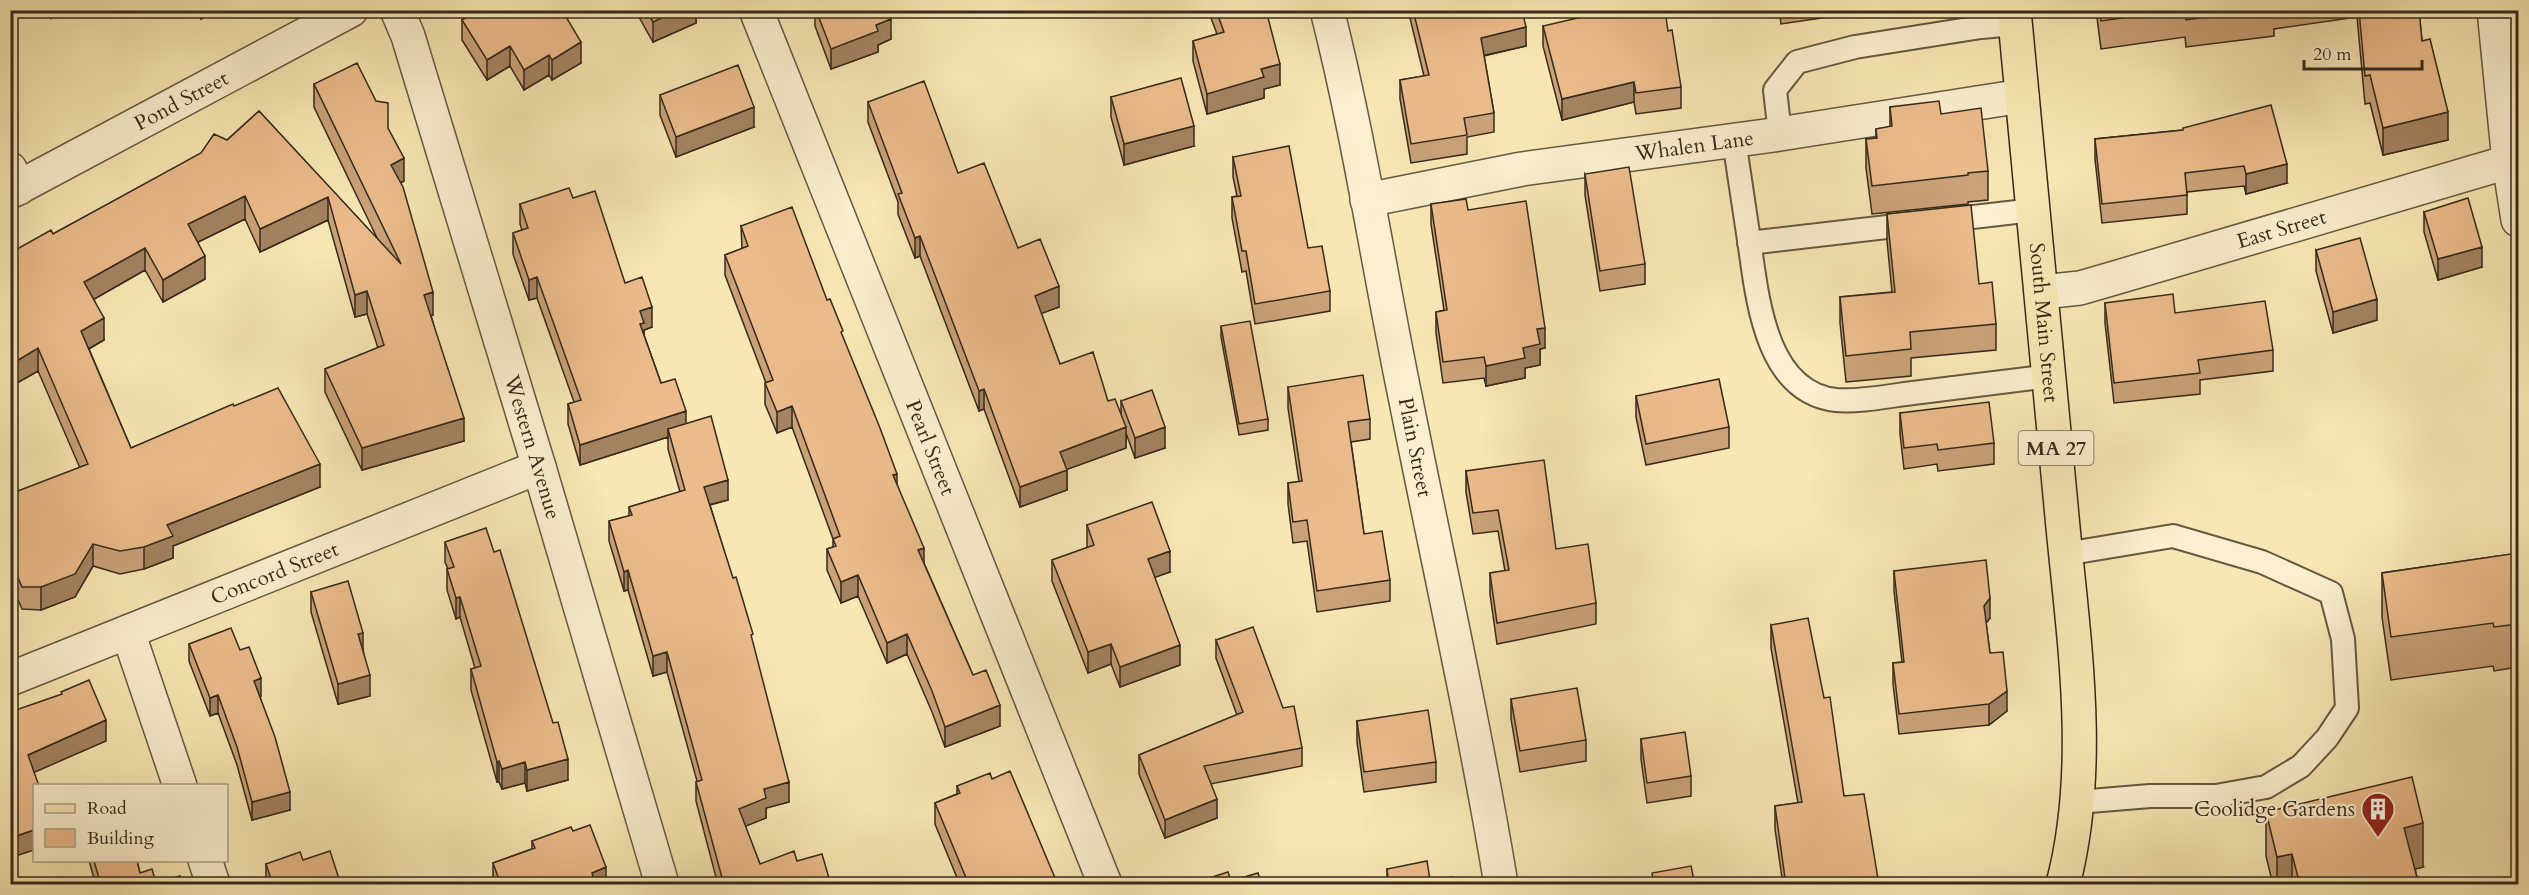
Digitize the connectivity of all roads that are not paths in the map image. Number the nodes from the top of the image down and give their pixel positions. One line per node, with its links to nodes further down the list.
1 (351, 10): 11 (street, Pond Street)
2 (397, 10): 18 (street, Western Avenue)
3 (756, 10): 27 (street, Pearl Street)
4 (1327, 10): 12 (street, Plain Street)
5 (2494, 10): 10 (street)
6 (2014, 17): 7 (main road, South Main Street / MA 27); 8 (lane)
7 (2022, 96): 8 (street, Whalen Lane); 13 (main road, South Main Street / MA 27)
8 (1780, 134): 9 (street, Whalen Lane)
9 (1734, 140): 12 (street, Whalen Lane); 15 (lane)
10 (2514, 160): 14 (street); 16 (street, East Street)
11 (13, 183)
12 (1367, 200): 28 (street, Plain Street)
13 (2034, 210): 15 (lane); 16 (main road, South Main Street / MA 27)
14 (2518, 220)
15 (1749, 243): 17 (lane)
16 (2042, 292): 17 (main road, South Main Street / MA 27)
17 (2049, 376): 19 (main road, South Main Street / MA 27)
18 (539, 467): 20 (street, Concord Street); 26 (street, Western Avenue)
19 (2065, 554): 23 (main road, South Main Street / MA 27); 23 (lane)
20 (128, 632): 21 (street, Concord Street); 22 (street)
21 (10, 679)
22 (179, 784)
23 (2078, 802): 29 (main road, South Main Street / MA 27)
24 (205, 862): 25 (street)
25 (213, 885)
26 (662, 885)
27 (1105, 885)
28 (1501, 885)
29 (2062, 885)

